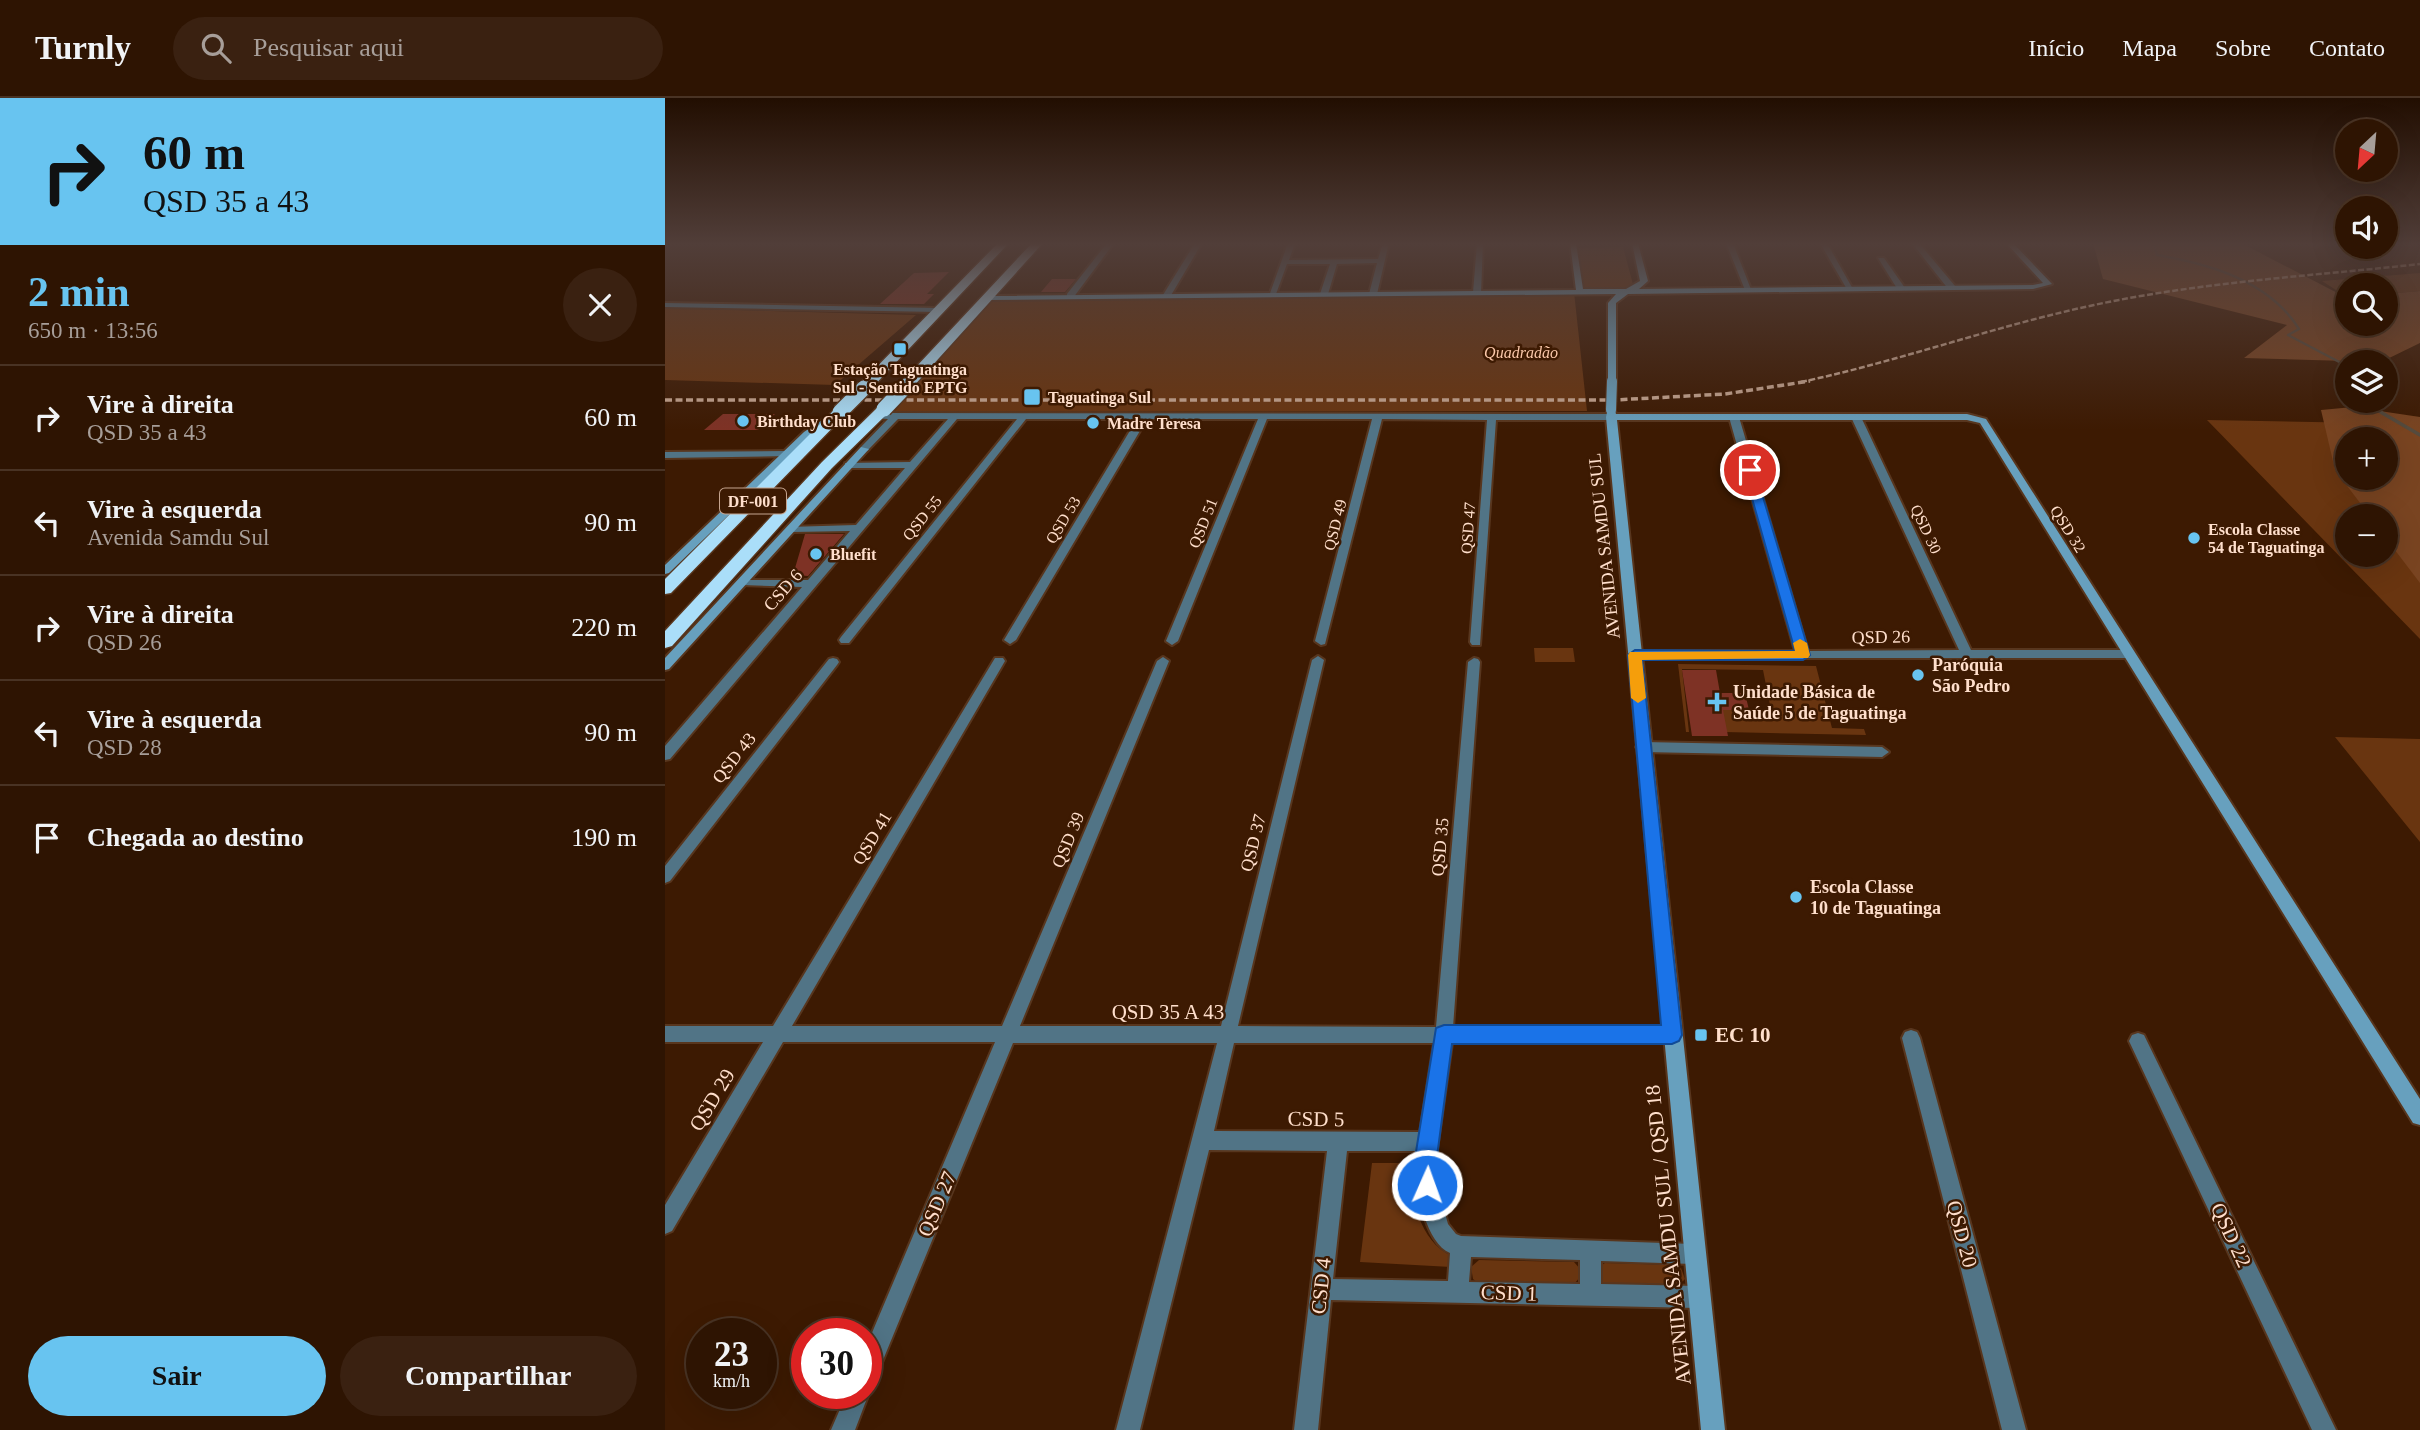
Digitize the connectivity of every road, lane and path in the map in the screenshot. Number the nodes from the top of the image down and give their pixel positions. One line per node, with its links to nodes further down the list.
1 (674, 305): 5 (street)
2 (943, 305): 5 (highway, DF-001)
3 (979, 305): 7 (highway, DF-001, bridge)
4 (1612, 305): 6 (street, AVENIDA SAMDU SUL, bridge)
5 (938, 310): 17 (highway, DF-001, bridge)
6 (1611, 413): 13 (street); 14 (street); 41 (street, AVENIDA SAMDU SUL)
7 (886, 414): 8 (street); 18 (highway, DF-001)
8 (955, 416): 9 (street); 19 (street, CSD 6)
9 (1024, 416): 10 (street); 33 (street, QSD 55)
10 (1144, 416): 11 (street); 34 (street, QSD 53)
11 (1264, 416): 12 (street); 35 (street, QSD 51)
12 (1378, 416): 14 (street); 36 (street, QSD 49)
13 (1734, 416): 15 (street); 42 (street)
14 (1492, 417): 38 (street, QSD 47)
15 (1856, 417): 39 (street, QSD 32); 40 (street, QSD 30)
16 (665, 455): 17 (street)
17 (792, 455): 18 (highway); 20 (highway, DF-001); 25 (street)
18 (842, 461): 19 (street); 21 (highway, DF-001); 22 (street)
19 (914, 465): 27 (street, CSD 6)
20 (780, 474): 21 (highway); 24 (highway, DF-001)
21 (819, 474): 23 (highway, DF-001)
22 (824, 494): 23 (highway); 26 (street)
23 (792, 505): 28 (highway, DF-001)
24 (735, 519): 25 (highway); 32 (highway, DF-001)
25 (710, 528): 29 (street)
26 (792, 528): 27 (street); 28 (street)
27 (860, 528): 31 (street, CSD 6)
28 (767, 544): 30 (street); 37 (highway, DF-001)
29 (665, 571)
30 (742, 582): 31 (street); 48 (street)
31 (812, 584): 51 (street, CSD 6)
32 (665, 589)
33 (845, 640)
34 (1010, 640)
35 (1172, 641)
36 (1321, 641)
37 (665, 642)
38 (1476, 642)
39 (2127, 653): 40 (street, QSD 26); 61 (street, QSD 32)
40 (1967, 654): 42 (street, QSD 26)
41 (1635, 655): 42 (street, QSD 26); 49 (street, AVENIDA SAMDU SUL)
42 (1803, 655)
43 (1318, 660): 57 (street, QSD 37)
44 (999, 661): 55 (street, QSD 41)
45 (1163, 661): 56 (street, QSD 39)
46 (833, 662): 52 (street, QSD 43)
47 (1474, 662): 54 (street, QSD 35)
48 (665, 666)
49 (1643, 747): 50 (street); 58 (street, AVENIDA SAMDU SUL)
50 (1882, 752)
51 (665, 755)
52 (665, 877)
53 (665, 1034): 55 (street, QSD 35 A 43)
54 (1444, 1034): 57 (street, QSD 35 A 43); 58 (street, QSD 35 A 43); 64 (street, QSD 35)
55 (777, 1035): 56 (street, QSD 35 A 43); 65 (street, QSD 29)
56 (1009, 1035): 57 (street, QSD 35 A 43); 73 (street, QSD 27)
57 (1226, 1035): 62 (street, QSD 37)
58 (1672, 1035): 68 (street, AVENIDA SAMDU SUL / QSD 18)
59 (1911, 1038): 79 (street, QSD 20)
60 (2138, 1041): 80 (street, QSD 22)
61 (2420, 1115)
62 (1202, 1140): 63 (street, CSD 5); 76 (street, QSD 37)
63 (1338, 1142): 64 (street, CSD 5); 69 (street, CSD 4)
64 (1430, 1142): 66 (street, QSD 35)
65 (665, 1224)
66 (1461, 1246): 67 (street); 70 (street)
67 (1590, 1251): 68 (street); 71 (street)
68 (1693, 1254): 72 (street, AVENIDA SAMDU SUL / QSD 18)
69 (1321, 1289): 70 (street, CSD 1); 77 (street, CSD 4)
70 (1458, 1292): 71 (street, CSD 1)
71 (1591, 1296): 72 (street, CSD 1)
72 (1698, 1297): 78 (street, AVENIDA SAMDU SUL / QSD 18)
73 (882, 1336)
74 (852, 1409): 75 (street)
75 (843, 1430)
76 (1128, 1430)
77 (1306, 1430)
78 (1713, 1430)
79 (2014, 1430)
80 (2324, 1430)

